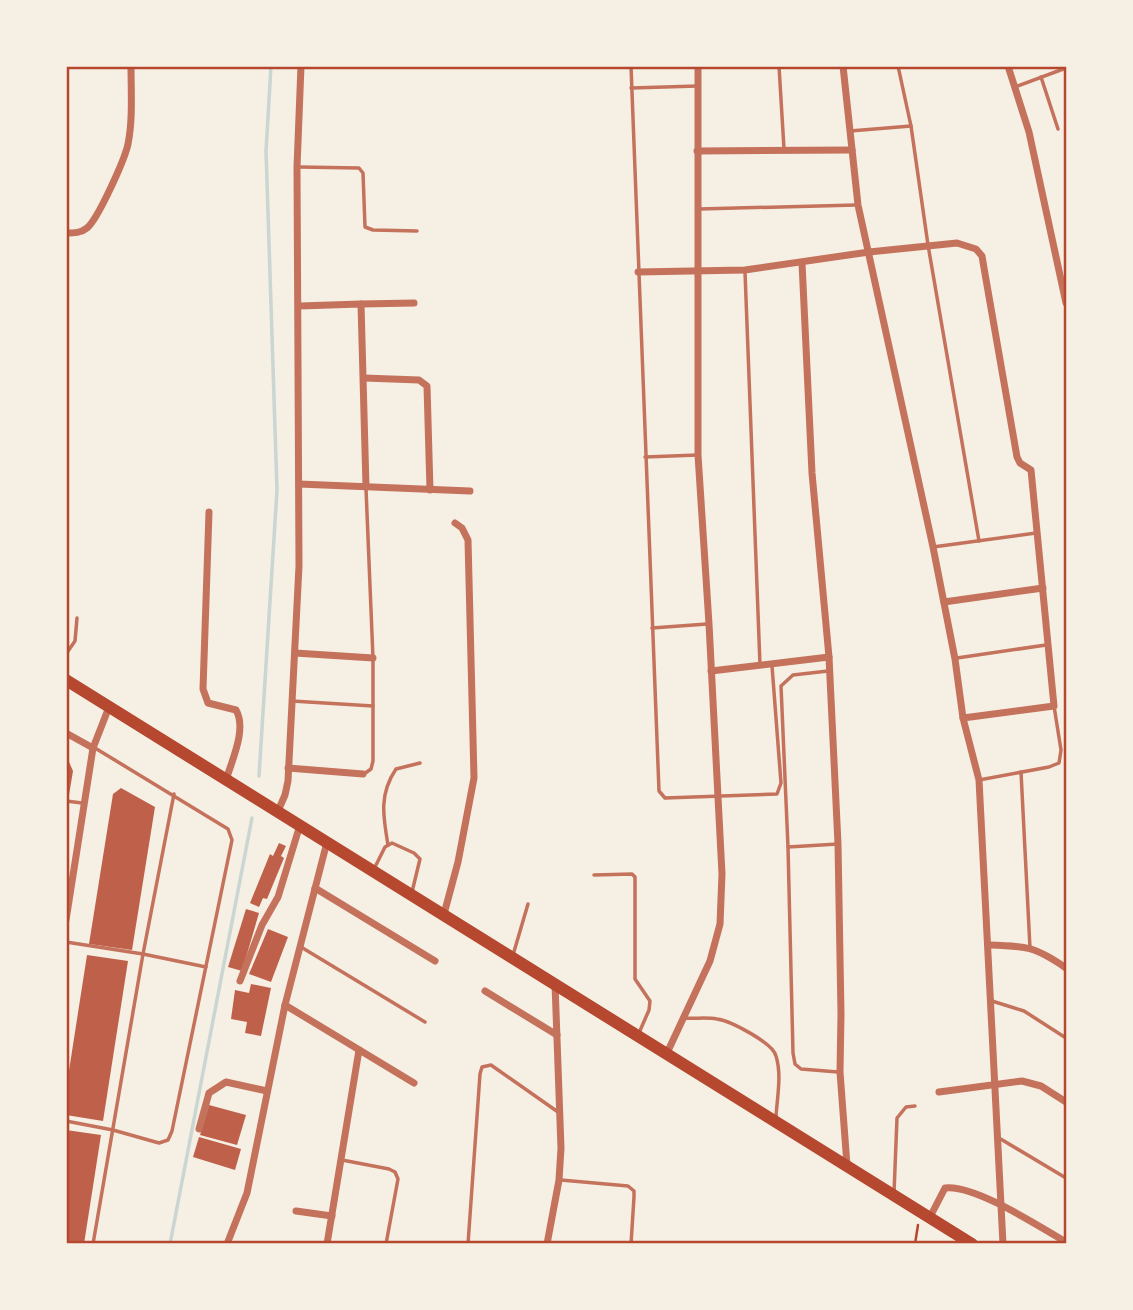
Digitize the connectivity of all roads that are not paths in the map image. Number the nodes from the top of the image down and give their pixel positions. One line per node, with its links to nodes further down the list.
1 (131, 66): 24 (street)
2 (302, 66): 20 (street)
3 (631, 66): 13 (lane)
4 (698, 66): 11 (street)
5 (779, 66): 19 (lane)
6 (842, 66): 16 (street)
7 (898, 66): 14 (lane)
8 (1008, 66): 12 (street)
9 (1066, 68): 10 (lane)
10 (1041, 77): 12 (lane); 15 (lane)
11 (698, 86): 13 (lane); 18 (street)
12 (1015, 87): 32 (street)
13 (631, 88): 29 (lane)
14 (911, 126): 16 (lane); 25 (lane)
15 (1058, 130)
16 (850, 131): 17 (street)
17 (852, 150): 19 (street); 21 (street)
18 (697, 151): 19 (street); 22 (street)
19 (784, 151)
20 (297, 167): 23 (lane); 34 (street)
21 (858, 205): 22 (lane); 26 (street)
22 (698, 209): 30 (street)
23 (416, 231)
24 (66, 233)
25 (928, 245): 26 (street); 44 (street); 45 (lane)
26 (869, 252): 27 (street); 46 (street)
27 (802, 263): 28 (street); 55 (street)
28 (745, 270): 30 (street); 59 (lane)
29 (638, 272): 30 (street); 37 (lane)
30 (698, 272): 36 (street)
31 (414, 303): 33 (street)
32 (1066, 303)
33 (361, 304): 34 (street); 35 (street)
34 (299, 306): 38 (street)
35 (364, 378): 39 (street); 40 (street)
36 (698, 455): 37 (lane); 50 (street)
37 (645, 457): 51 (lane)
38 (299, 484): 39 (street); 53 (street)
39 (366, 487): 40 (street); 56 (lane)
40 (430, 489): 41 (street)
41 (470, 491)
42 (209, 512): 75 (street)
43 (455, 523): 91 (street)
44 (1038, 533): 45 (lane); 47 (street)
45 (979, 541): 46 (lane)
46 (933, 547): 48 (street)
47 (1043, 588): 48 (street); 52 (street)
48 (944, 602): 57 (street)
49 (77, 618): 54 (lane)
50 (709, 624): 51 (lane); 60 (street)
51 (652, 628): 77 (lane)
52 (1048, 645): 57 (lane); 65 (street)
53 (295, 653): 56 (street); 63 (street)
54 (66, 654)
55 (829, 657): 58 (street); 61 (street)
56 (373, 658): 64 (lane)
57 (955, 659): 67 (street)
58 (772, 664): 59 (street); 77 (lane)
59 (761, 665): 60 (street)
60 (711, 671): 77 (street)
61 (829, 671): 83 (street); 85 (lane)
62 (66, 680): 66 (main road)
63 (292, 701): 64 (lane); 71 (street)
64 (373, 706): 73 (lane)
65 (1054, 706): 67 (street); 72 (lane)
66 (109, 708): 69 (street); 75 (main road)
67 (963, 718): 74 (street)
68 (66, 733): 69 (street)
69 (93, 748): 76 (lane); 79 (street)
70 (420, 763): 84 (lane)
71 (288, 768): 73 (street); 80 (street)
72 (1021, 772): 74 (lane); 96 (lane)
73 (363, 774)
74 (979, 779): 94 (street)
75 (226, 780): 80 (main road)
76 (174, 794): 97 (lane); 100 (lane)
77 (719, 795): 107 (street)
78 (66, 801): 79 (lane)
79 (84, 804): 92 (street)
80 (278, 811): 81 (main road)
81 (300, 825): 82 (main road); 102 (street)
82 (327, 842): 86 (main road); 88 (street)
83 (838, 844): 85 (lane); 114 (street)
84 (388, 845): 86 (lane); 89 (lane)
85 (788, 847): 114 (lane)
86 (373, 870): 89 (main road)
87 (594, 875): 110 (lane)
88 (316, 888): 95 (street); 99 (street)
89 (411, 894): 91 (main road)
90 (528, 904): 98 (lane)
91 (444, 914): 98 (main road)
92 (66, 920)
93 (66, 942): 97 (lane)
94 (988, 945): 96 (street); 105 (street)
95 (300, 946): 106 (street); 108 (lane)
96 (1030, 948): 101 (street)
97 (143, 954): 100 (lane); 125 (lane)
98 (513, 957): 103 (main road)
99 (435, 961)
100 (206, 967): 125 (lane)
101 (1066, 968)
102 (240, 982)
103 (555, 983): 109 (street); 110 (main road)
104 (485, 991): 109 (street)
105 (990, 1000): 111 (lane); 116 (street)
106 (285, 1005): 112 (street); 117 (street)
107 (684, 1018): 113 (street); 123 (lane)
108 (425, 1022)
109 (558, 1035): 121 (street)
110 (638, 1035): 113 (main road)
111 (1066, 1038)
112 (359, 1049): 115 (street); 127 (street)
113 (667, 1053): 123 (main road)
114 (840, 1072): 128 (street)
115 (414, 1083)
116 (995, 1084): 118 (street); 119 (street); 126 (street)
117 (267, 1091): 124 (street); 138 (street)
118 (939, 1092)
119 (1066, 1102)
120 (915, 1106): 131 (lane)
121 (560, 1113): 130 (street); 141 (lane)
122 (66, 1121): 125 (lane)
123 (776, 1121): 128 (main road)
124 (199, 1129)
125 (113, 1130): 137 (lane)
126 (997, 1136): 129 (lane); 132 (street)
127 (342, 1160): 135 (street); 140 (lane)
128 (846, 1165): 131 (main road)
129 (1066, 1178)
130 (559, 1180): 142 (street); 143 (lane)
131 (894, 1195): 134 (main road)
132 (1001, 1204): 134 (street); 136 (street); 145 (street)
133 (296, 1211): 135 (street)
134 (926, 1215): 144 (main road)
135 (332, 1216): 139 (street)
136 (1066, 1242)
137 (93, 1244)
138 (227, 1244)
139 (327, 1244)
140 (386, 1244)
141 (468, 1244)
142 (547, 1244)
143 (631, 1244)
144 (972, 1244)
145 (1003, 1244)

